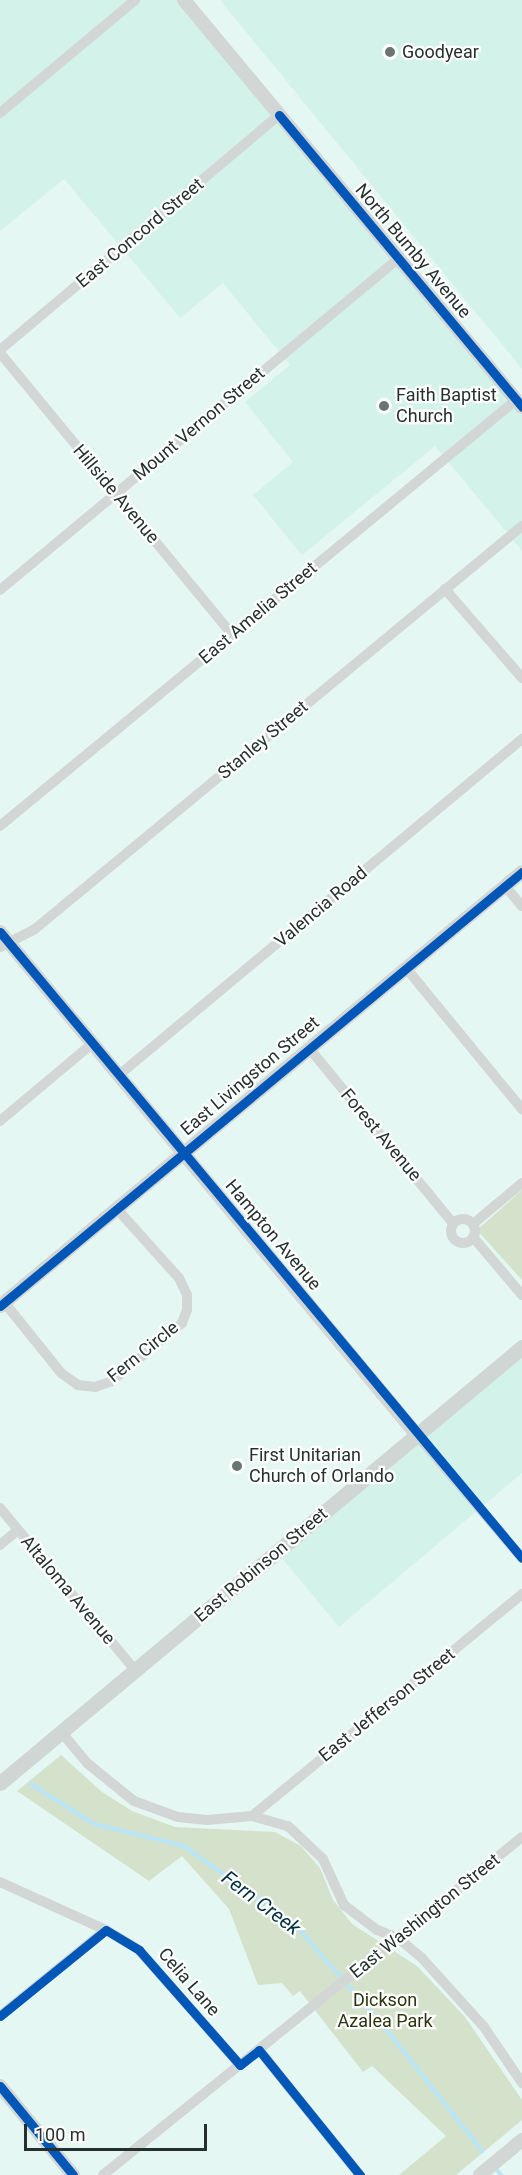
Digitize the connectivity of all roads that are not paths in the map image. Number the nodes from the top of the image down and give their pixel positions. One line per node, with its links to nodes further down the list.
1 (135, 0): 3 (street)
2 (184, 0): 4 (street, North Bumby Avenue)
3 (0, 113)
4 (279, 115): 5 (street, North Bumby Avenue); 6 (street, East Concord Street)
5 (398, 259): 7 (street, North Bumby Avenue); 8 (street, Mount Vernon Street)
6 (0, 352): 8 (street, Hillside Avenue)
7 (519, 403): 12 (street, East Amelia Street)
8 (115, 494): 10 (street, Mount Vernon Street); 12 (street, Hillside Avenue)
9 (522, 526): 11 (street, Stanley Street)
10 (0, 590)
11 (445, 590): 13 (street); 19 (street, Stanley Street)
12 (232, 634): 15 (street, East Amelia Street)
13 (522, 678)
14 (522, 739): 23 (street, Valencia Road)
15 (0, 826)
16 (522, 872): 17 (street, East Livingston Street)
17 (505, 886): 18 (street); 20 (street, East Livingston Street)
18 (522, 906)
19 (3, 940): 21 (street, Hampton Avenue)
20 (406, 968): 22 (street, East Livingston Street); 24 (street)
21 (93, 1043): 23 (street, Hampton Avenue); 25 (street)
22 (309, 1048): 26 (street, East Livingston Street); 29 (street, Forest Avenue)
23 (119, 1075): 26 (street, Hampton Avenue)
24 (522, 1109)
25 (0, 1120)
26 (183, 1153): 28 (street, East Livingston Street); 35 (street, Hampton Avenue)
27 (522, 1183): 30 (street)
28 (116, 1208): 33 (street, East Livingston Street); 33 (street, Fern Circle)
29 (453, 1223): 30 (street); 31 (street)
30 (473, 1224): 31 (street)
31 (473, 1237): 32 (street)
32 (522, 1295)
33 (2, 1304)
34 (522, 1347): 35 (main road, East Robinson Street)
35 (416, 1434): 39 (street, Hampton Avenue); 41 (main road, East Robinson Street)
36 (0, 1508): 37 (street, Altaloma Avenue)
37 (18, 1530): 38 (street); 41 (street, Altaloma Avenue)
38 (0, 1545)
39 (522, 1558)
40 (522, 1594): 44 (street, East Jefferson Street)
41 (136, 1671): 42 (main road, East Robinson Street)
42 (62, 1733): 43 (main road, East Robinson Street); 44 (street)
43 (0, 1784)
44 (252, 1816): 48 (street)
45 (522, 1837): 48 (street, East Washington Street)
46 (0, 1882): 47 (street, Celia Lane)
47 (106, 1930): 49 (street); 51 (street, Celia Lane)
48 (398, 1938): 50 (street, East Washington Street); 52 (street)
49 (0, 2016)
50 (259, 2050): 51 (street, East Washington Street); 57 (street)
51 (240, 2065): 56 (street, East Washington Street)
52 (522, 2083)
53 (0, 2086): 55 (street)
54 (522, 2140): 58 (street)
55 (73, 2175)
56 (104, 2175)
57 (360, 2175)
58 (480, 2175)

